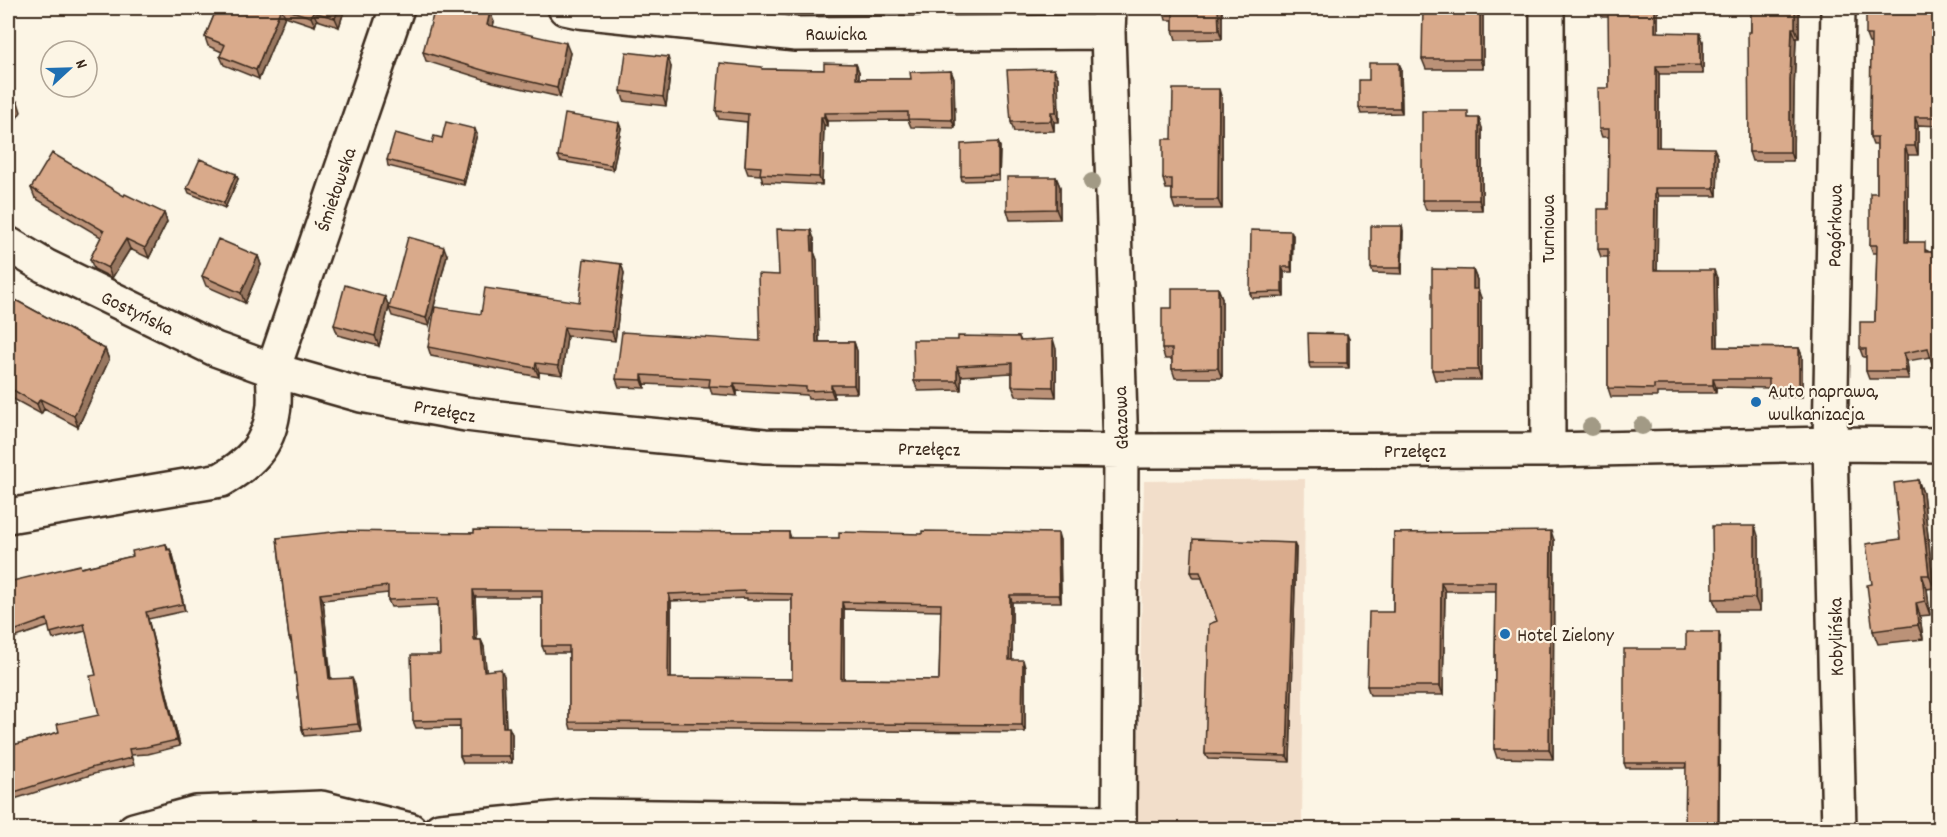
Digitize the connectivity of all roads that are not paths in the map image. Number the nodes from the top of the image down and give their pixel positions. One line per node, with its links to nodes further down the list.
1 (397, 8): 7 (street, Śmiełowska)
2 (565, 8): 5 (street, Rawicka)
3 (1547, 8): 10 (street, Turniowa)
4 (1838, 8): 8 (street, Pagórkowa)
5 (1108, 20): 11 (street, Głazowa)
6 (8, 244): 7 (street, Gostyńska)
7 (273, 370): 11 (street, Przełęcz); 12 (street)
8 (1830, 444): 9 (street, Przełęcz); 10 (street, Przełęcz); 18 (street, Kobylińska)
9 (1940, 445)
10 (1548, 450): 11 (street, Przełęcz)
11 (1121, 451): 14 (street, Głazowa)
12 (8, 516)
13 (198, 821): 15 (street); 16 (street)
14 (1119, 826): 17 (street)
15 (134, 830)
16 (410, 830)
17 (440, 830)
18 (1839, 830)

